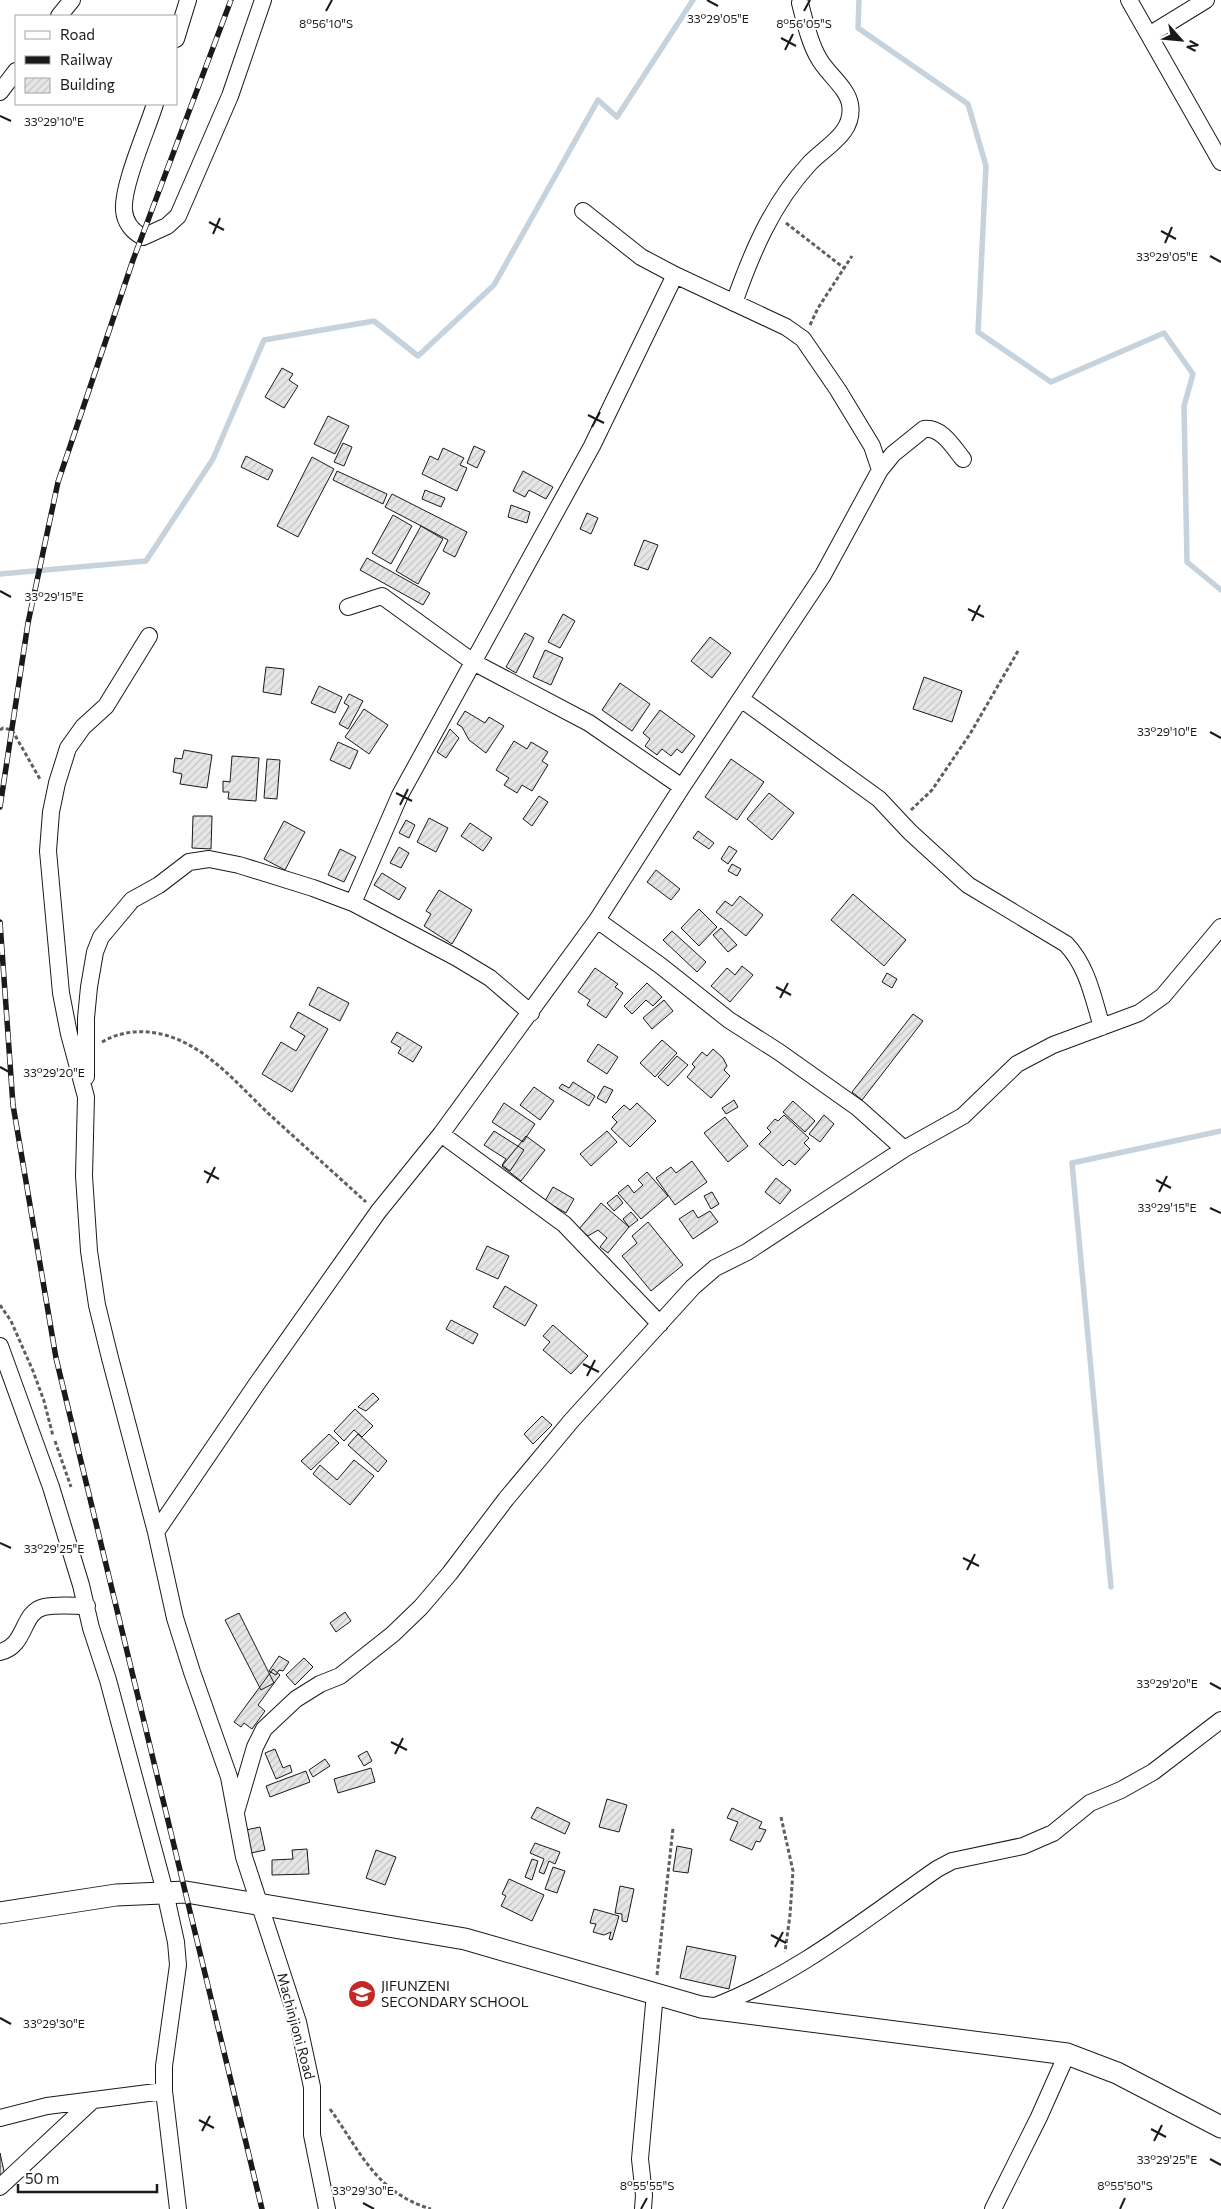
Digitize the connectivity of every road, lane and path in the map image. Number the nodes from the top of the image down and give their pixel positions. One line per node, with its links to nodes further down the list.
1 (72, 0): 7 (street)
2 (188, 0): 8 (street)
3 (263, 0): 12 (street)
4 (1129, 0): 9 (street)
5 (1206, 0): 9 (street)
6 (800, 3): 15 (street)
7 (60, 15)
8 (178, 33)
9 (1149, 35): 13 (street)
10 (15, 71): 11 (street)
11 (0, 92)
12 (155, 105)
13 (1221, 162)
14 (583, 211): 18 (street)
15 (772, 212): 17 (path); 19 (street)
16 (852, 256): 17 (path)
17 (844, 268): 20 (path)
18 (675, 275): 19 (street); 26 (street)
19 (734, 303): 20 (street)
20 (803, 339): 22 (street)
21 (963, 459): 22 (street)
22 (880, 470): 27 (street)
23 (348, 607): 26 (street)
24 (149, 636): 30 (street)
25 (1018, 651): 31 (path)
26 (473, 662): 29 (street); 32 (street)
27 (741, 699): 29 (street); 31 (street)
28 (0, 730): 30 (path)
29 (682, 787): 33 (street)
30 (51, 812): 38 (street)
31 (900, 821): 36 (street)
32 (353, 904): 35 (street, Machinjioni Road); 37 (street, Machinjioni Road)
33 (597, 920): 35 (street); 40 (street)
34 (1221, 927): 36 (street)
35 (531, 1013): 39 (street)
36 (1102, 1027): 40 (street)
37 (86, 1051): 38 (street, Machinjioni Road); 41 (path)
38 (86, 1097): 44 (street, Machinjioni Road)
39 (441, 1134): 41 (street); 42 (street)
40 (904, 1149): 42 (street)
41 (378, 1212): 44 (street)
42 (660, 1324): 48 (street)
43 (0, 1346): 45 (street)
44 (156, 1532): 48 (street, Machinjioni Road)
45 (87, 1606): 46 (street); 51 (street)
46 (0, 1652)
47 (1221, 1720): 54 (street)
48 (235, 1815): 52 (street, Machinjioni Road)
49 (781, 1817): 54 (path)
50 (673, 1828): 55 (path)
51 (165, 1892): 52 (street); 53 (street); 59 (street)
52 (260, 1905): 55 (street); 58 (street, Machinjioni Road)
53 (0, 1913)
54 (778, 1977): 56 (street)
55 (655, 1993): 56 (street); 67 (street)
56 (710, 2008): 57 (street)
57 (1066, 2054): 62 (street); 68 (street)
58 (312, 2087): 65 (street, Machinjioni Road); 66 (path)
59 (164, 2091): 60 (street); 64 (street)
60 (92, 2101): 61 (street); 63 (street)
61 (0, 2118)
62 (1221, 2127)
63 (0, 2187)
64 (178, 2209)
65 (327, 2209)
66 (431, 2209)
67 (643, 2209)
68 (993, 2209)

